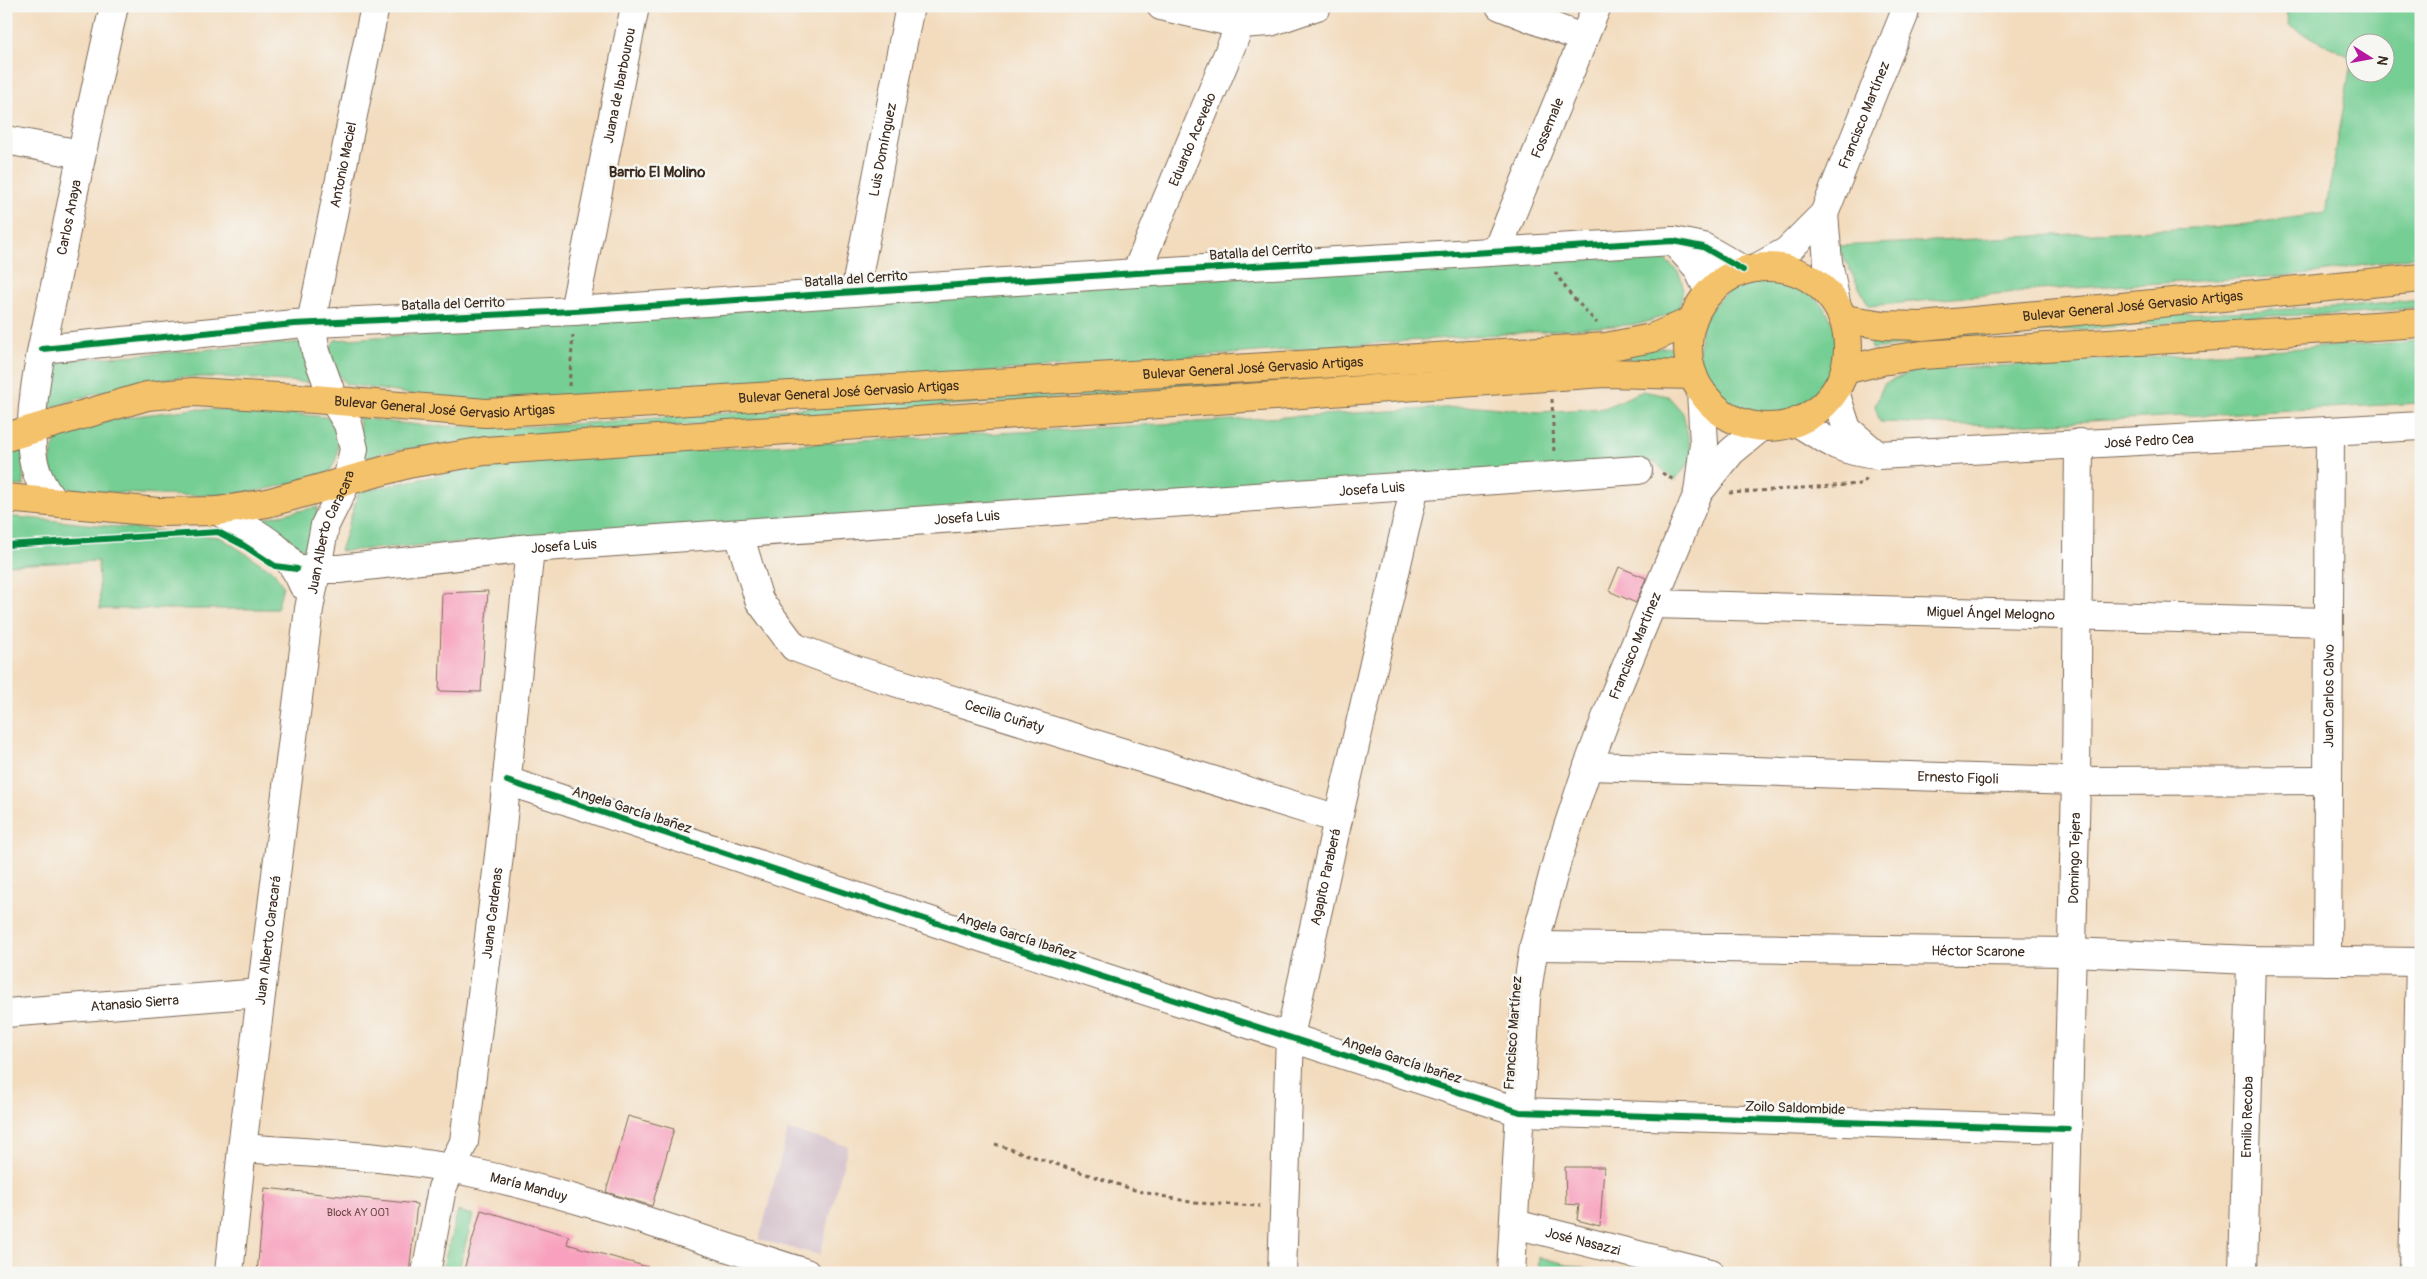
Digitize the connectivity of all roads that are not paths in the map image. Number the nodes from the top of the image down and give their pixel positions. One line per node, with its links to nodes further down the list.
1 (114, 6): 13 (street, Carlos Anaya)
2 (375, 6): 25 (street, Antonio Maciel)
3 (635, 6): 23 (street, Juana de Ibarbourou)
4 (910, 6): 20 (street, Luis Domínguez)
5 (1161, 6): 10 (street)
6 (1317, 6): 10 (street)
7 (1500, 6): 11 (street)
8 (1597, 6): 11 (street, Fossemale)
9 (1906, 9): 14 (street, Francisco Martínez)
10 (1244, 15): 18 (street, Eduardo Acevedo)
11 (1584, 39): 16 (street, Fossemale)
12 (6, 140): 13 (street)
13 (81, 154): 27 (street, Carlos Anaya)
14 (1824, 214): 17 (street, Francisco Martínez); 22 (street, Francisco Martínez)
15 (1673, 241): 16 (street, Batalla del Cerrito); 17 (street, Batalla del Cerrito); 21 (street)
16 (1497, 250): 18 (street, Batalla del Cerrito)
17 (1751, 268): 21 (main road); 22 (main road)
18 (1136, 273): 20 (street, Batalla del Cerrito)
19 (2421, 278): 22 (main road, Bulevar General José Gervasio Artigas)
20 (855, 292): 23 (street, Batalla del Cerrito)
21 (1709, 292): 24 (main road)
22 (1840, 311): 28 (main road)
23 (574, 312): 25 (street, Batalla del Cerrito)
24 (1692, 321): 29 (main road); 30 (main road, Bulevar General José Gervasio Artigas)
25 (311, 323): 27 (street, Batalla del Cerrito); 30 (street, Juan Alberto Caracara)
26 (2421, 323): 28 (main road)
27 (42, 349): 34 (street, Carlos Anaya)
28 (1840, 381): 31 (main road); 38 (street)
29 (1697, 383): 33 (main road); 40 (main road, Bulevar General José Gervasio Artigas); 42 (street, Francisco Martínez)
30 (334, 401): 34 (main road, Bulevar General José Gervasio Artigas); 40 (street, Juan Alberto Caracara)
31 (1797, 422): 33 (main road); 38 (street, José Pedro Cea)
32 (2421, 426): 35 (street, José Pedro Cea)
33 (1760, 428): 42 (street, Francisco Martínez)
34 (33, 429): 36 (main road, Bulevar General José Gervasio Artigas); 44 (street, Carlos Anaya)
35 (2330, 430): 37 (street, José Pedro Cea); 52 (street, Juan Carlos Calvo)
36 (6, 437)
37 (2079, 443): 38 (street, José Pedro Cea); 51 (street, Domingo Tejera)
38 (1886, 455)
39 (1638, 470): 41 (street, Josefa Luis)
40 (347, 481): 45 (main road, Bulevar General José Gervasio Artigas); 48 (street, Juan Alberto Caracara)
41 (1415, 486): 46 (street, Josefa Luis); 57 (street, Agapito Paraberá)
42 (1698, 493): 49 (street, Francisco Martínez)
43 (6, 498): 44 (main road, Bulevar General José Gervasio Artigas)
44 (52, 501): 45 (main road, Bulevar General José Gervasio Artigas)
45 (218, 510): 48 (street, Juan Alberto Caracara)
46 (739, 534): 47 (street, Josefa Luis); 57 (street, Cecilia Cuñaty)
47 (530, 548): 48 (street, Josefa Luis); 55 (street, Juana Cardenas)
48 (306, 570): 50 (street, Juan Alberto Caracara)
49 (1652, 604): 51 (street, Miguel Ángel Melogno); 53 (street, Francisco Martínez)
50 (309, 609): 63 (street, Juan Alberto Caracará)
51 (2078, 617): 52 (street, Miguel Ángel Melogno); 56 (street, Domingo Tejera)
52 (2328, 622): 54 (street, Juan Carlos Calvo)
53 (1588, 766): 56 (street, Ernesto Figoli); 58 (street, Francisco Martínez)
54 (2328, 780): 56 (street, Ernesto Figoli); 61 (street, Juan Carlos Calvo)
55 (507, 781): 65 (street, Angela García Ibañez); 69 (street, Juana Cardenas)
56 (2076, 781): 59 (street, Domingo Tejera)
57 (1338, 819): 65 (street, Agapito Paraberá)
58 (1534, 946): 59 (street, Héctor Scarone); 66 (street, Francisco Martínez)
59 (2072, 952): 60 (street, Héctor Scarone); 67 (street, Domingo Tejera)
60 (2252, 960): 61 (street, Héctor Scarone); 78 (street, Emilio Recoba)
61 (2326, 961): 62 (street, Héctor Scarone)
62 (2420, 962): 79 (street)
63 (261, 993): 64 (street, Atanasio Sierra); 68 (street, Juan Alberto Caracará)
64 (6, 1013)
65 (1290, 1036): 66 (street, Angela García Ibañez); 74 (street, Agapito Paraberá)
66 (1520, 1112): 67 (street, Zoilo Saldombide); 70 (street, Francisco Martínez)
67 (2068, 1129): 77 (street, Domingo Tejera)
68 (242, 1148): 69 (street, María Manduy); 71 (street, Juan Alberto Caracará)
69 (452, 1169): 72 (street, Juana Cardenas); 73 (street, María Manduy)
70 (1515, 1224): 75 (street, Francisco Martínez); 76 (street, José Nasazzi)
71 (229, 1273)
72 (426, 1273)
73 (806, 1273)
74 (1282, 1273)
75 (1511, 1273)
76 (1710, 1273)
77 (2064, 1273)
78 (2243, 1273)
79 (2413, 1273)

